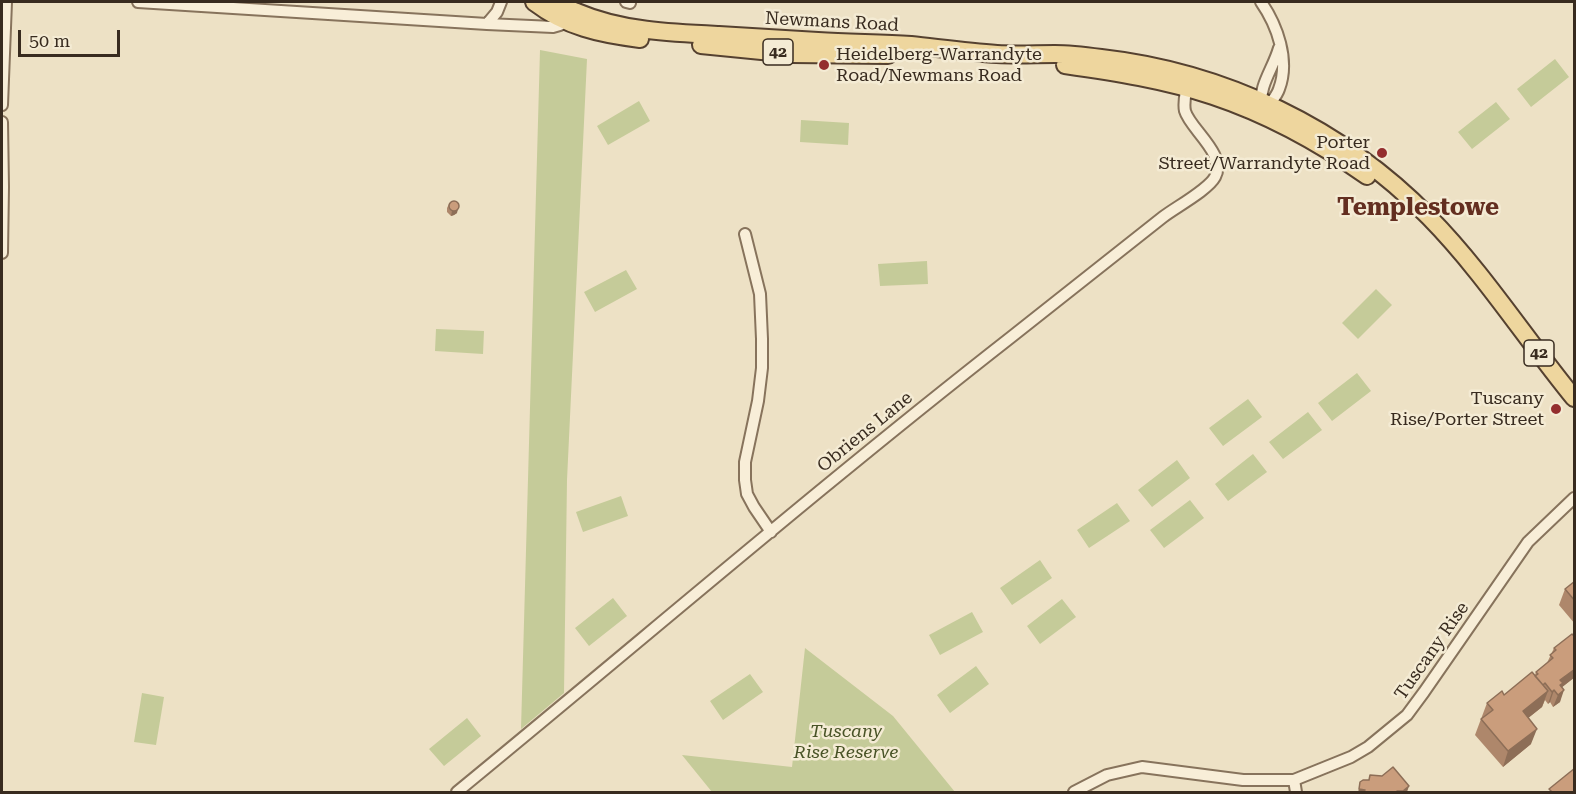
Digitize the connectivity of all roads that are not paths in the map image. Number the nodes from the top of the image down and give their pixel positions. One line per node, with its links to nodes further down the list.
1 (6, 2): 11 (street)
2 (138, 2): 8 (street, Newmans Road)
3 (501, 2): 8 (street)
4 (534, 2): 7 (main road, 42)
5 (556, 2): 7 (main road, 42)
6 (1261, 2): 9 (street)
7 (571, 17): 8 (street, Newmans Road); 10 (main road, Newmans Road / 42)
8 (487, 24)
9 (1280, 45): 12 (street); 12 (street)
10 (1187, 82): 12 (main road, Newmans Road / 42); 18 (street, Obriens Lane)
11 (2, 105)
12 (1264, 105): 16 (main road, 42)
13 (2, 122): 15 (street)
14 (745, 234): 18 (street)
15 (2, 253)
16 (1575, 398)
17 (1575, 498): 19 (street, Tuscany Rise)
18 (771, 532): 20 (street, Obriens Lane)
19 (1294, 780): 21 (street, Tuscany Rise); 22 (street)
20 (457, 792)
21 (1074, 792)
22 (1296, 792)

